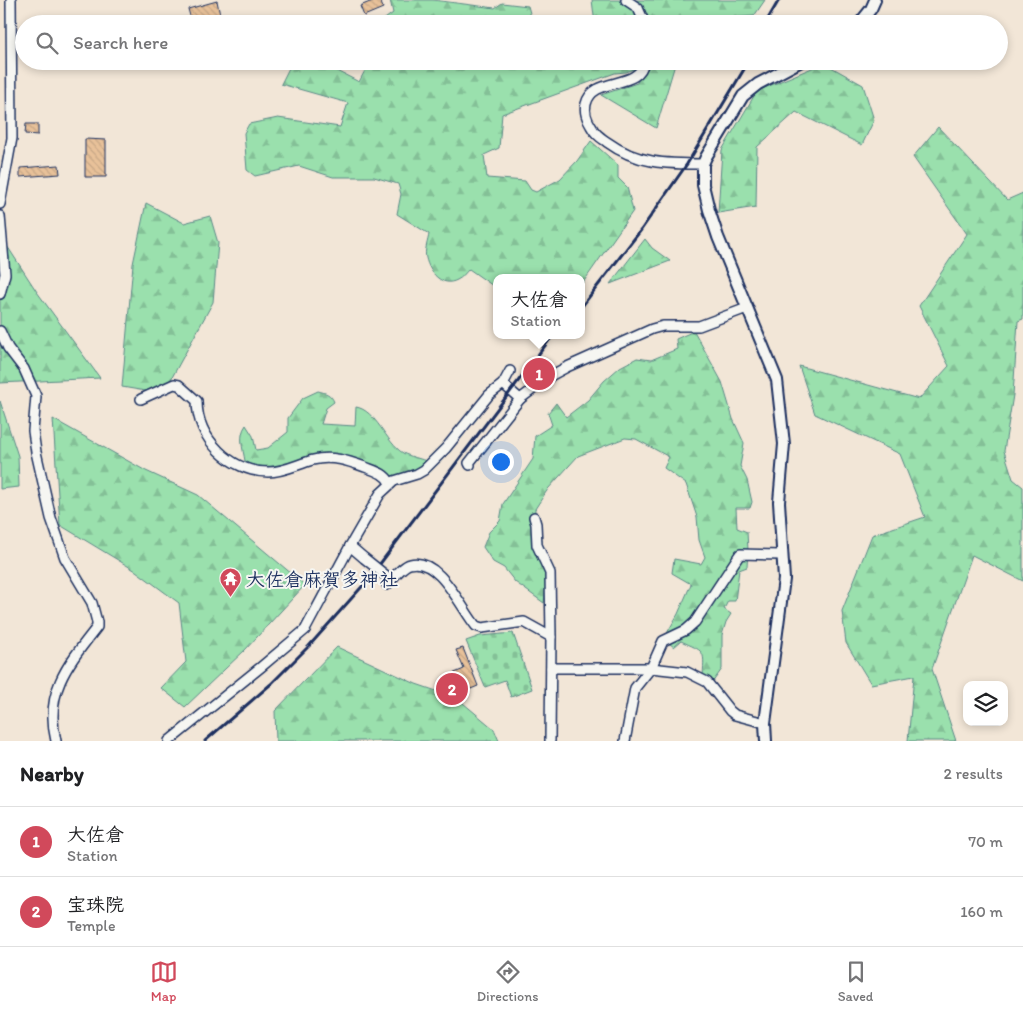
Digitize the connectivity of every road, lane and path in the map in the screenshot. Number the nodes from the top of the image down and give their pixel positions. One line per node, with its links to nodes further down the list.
1 (11, 0): 9 (street)
2 (626, 0): 4 (street)
3 (875, 0): 5 (street)
4 (641, 15)
5 (866, 15)
6 (640, 70): 8 (street)
7 (784, 70): 8 (street)
8 (703, 164): 12 (street)
9 (0, 204)
10 (0, 216): 11 (street)
11 (0, 294)
12 (747, 308): 17 (street); 22 (street)
13 (0, 331): 27 (street)
14 (510, 371): 15 (street)
15 (503, 384): 17 (street); 19 (street)
16 (141, 399): 19 (street)
17 (520, 399): 18 (street)
18 (470, 465)
19 (390, 483): 21 (street)
20 (534, 518): 23 (street)
21 (350, 546): 23 (street, bridge); 28 (street)
22 (782, 555): 25 (street); 26 (street)
23 (551, 637): 24 (street)
24 (551, 668): 25 (street); 29 (street)
25 (651, 668): 26 (street); 30 (street)
26 (765, 722): 31 (street)
27 (56, 741)
28 (169, 741)
29 (550, 741)
30 (625, 741)
31 (766, 741)

